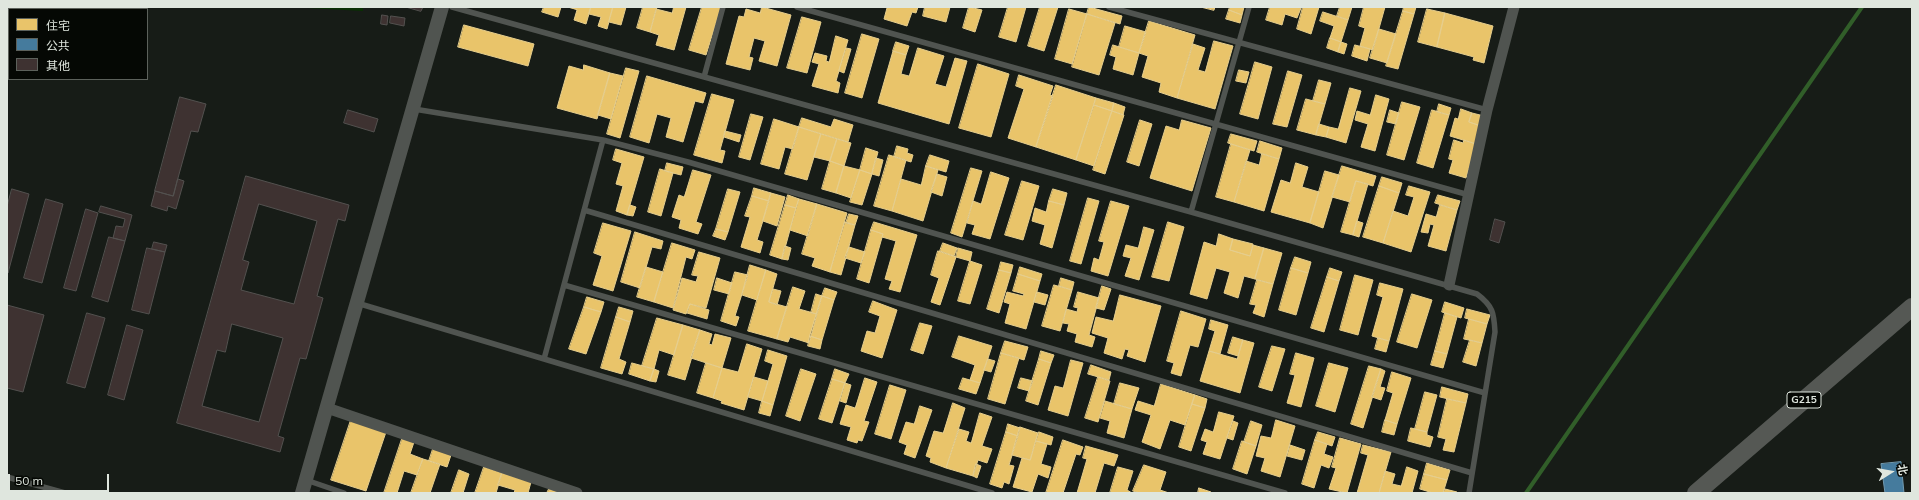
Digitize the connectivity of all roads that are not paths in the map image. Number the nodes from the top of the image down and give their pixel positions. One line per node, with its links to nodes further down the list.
1 (442, 7): 10 (street)
2 (452, 7): 9 (lane)
3 (723, 7): 9 (lane)
4 (797, 7): 12 (lane)
5 (1109, 7): 8 (lane)
6 (1249, 7): 8 (lane)
7 (1514, 7): 11 (street)
8 (1239, 43): 11 (lane); 12 (lane)
9 (704, 76): 16 (lane)
10 (413, 109): 13 (lane); 19 (street)
11 (1487, 110): 14 (street)
12 (1215, 125): 14 (lane); 16 (lane)
13 (603, 140): 15 (lane); 22 (lane)
14 (1469, 195): 18 (street)
15 (584, 210): 17 (lane); 24 (lane)
16 (1190, 212): 18 (lane)
17 (564, 285): 21 (lane); 31 (lane)
18 (1449, 285): 22 (lane)
19 (357, 303): 21 (lane); 23 (street)
20 (1912, 307): 33 (highway, G215)
21 (544, 359): 30 (lane)
22 (1485, 393): 24 (lane)
23 (327, 408): 26 (street); 29 (street)
24 (1472, 472): 32 (lane)
25 (7, 477): 27 (lane)
26 (304, 486): 28 (lane)
27 (65, 493)
28 (344, 493)
29 (577, 493)
30 (992, 493)
31 (1285, 493)
32 (1469, 493)
33 (1696, 493)

